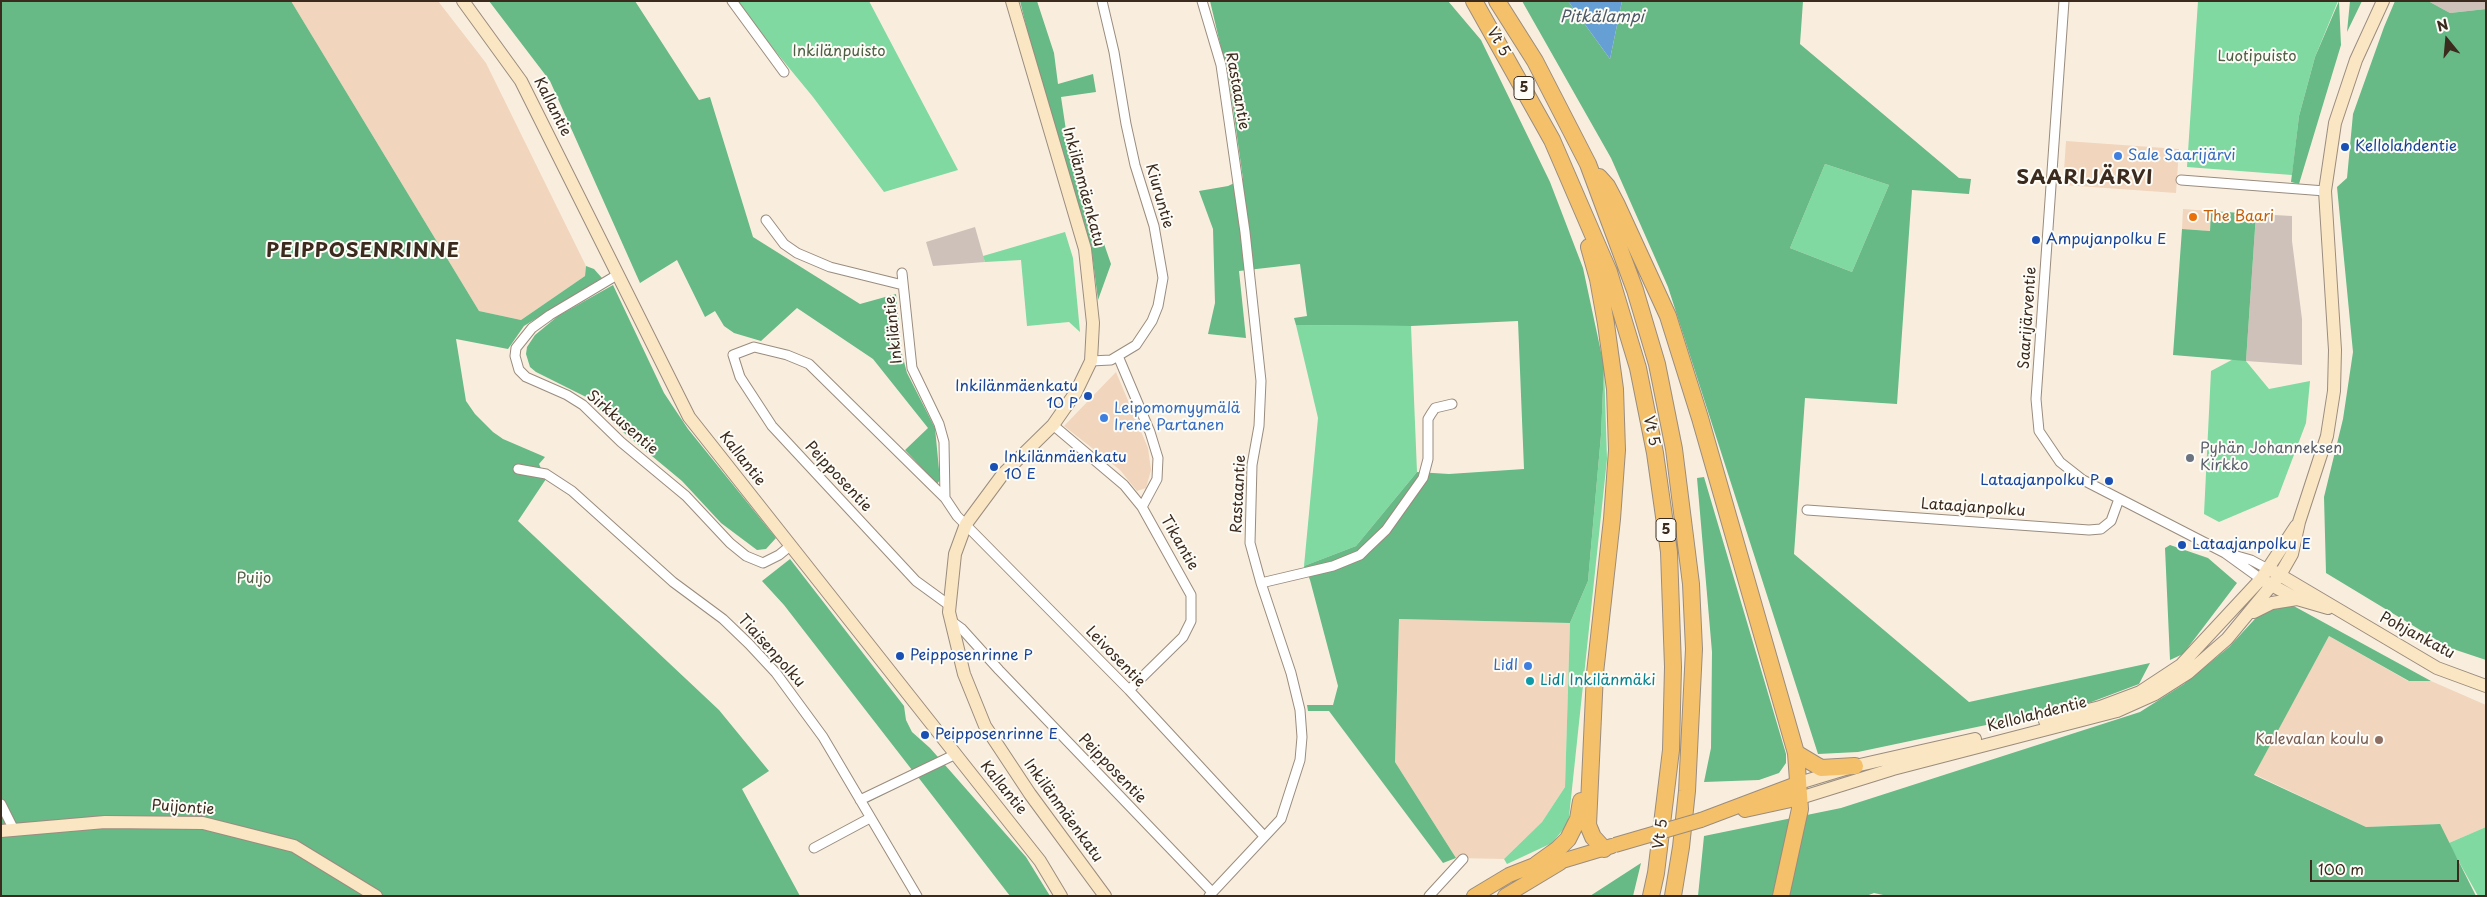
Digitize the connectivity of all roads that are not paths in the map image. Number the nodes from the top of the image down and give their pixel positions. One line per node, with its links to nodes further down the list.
1 (463, 1): 17 (main road, Kallantie)
2 (732, 1): 10 (street)
3 (1012, 1): 21 (main road, Inkilänmäenkatu)
4 (1102, 1): 20 (street, Kiuruntie)
5 (1202, 1): 32 (street, Rastaantie)
6 (1474, 1): 12 (highway, Vt 5 / 5)
7 (1497, 1): 11 (highway, Vt 5 / 5)
8 (2064, 1): 26 (street, Saarijärventie)
9 (2383, 1): 14 (main road, Kellolahdentie)
10 (784, 72)
11 (1588, 164): 41 (highway); 55 (highway, Vt 5 / 5)
12 (1569, 177): 38 (highway); 64 (highway, Vt 5 / 5)
13 (2181, 180): 14 (street)
14 (2325, 191): 31 (main road, Kellolahdentie)
15 (766, 220): 18 (street)
16 (902, 273): 18 (street, Inkiläntie)
17 (617, 275): 30 (main road, Kallantie); 30 (street, Sirkkusentie)
18 (903, 285): 25 (street, Inkiläntie)
19 (738, 352): 25 (street, Leivosentie); 34 (street, Peipposentie)
20 (1118, 356): 21 (street, Kiuruntie); 27 (street)
21 (1091, 360): 23 (main road, Inkilänmäenkatu)
22 (1452, 404): 32 (street)
23 (1053, 425): 27 (street, Tikantie); 29 (main road, Inkilänmäenkatu)
24 (518, 469): 45 (street, Tiaisenpolku)
25 (945, 498): 29 (street, Leivosentie)
26 (2119, 499): 28 (street, Lataajanpolku); 31 (street, Saarijärventie)
27 (1142, 507): 40 (street, Tikantie)
28 (1807, 510)
29 (966, 524): 34 (main road, Inkilänmäenkatu); 40 (street, Leivosentie)
30 (790, 546): 42 (main road, Kallantie)
31 (2270, 577): 33 (main road, Pohjankatu); 35 (main road, Pohjankatu); 36 (main road, Kellolahdentie); 43 (main road, Kellolahdentie)
32 (1261, 583): 49 (street, Rastaantie)
33 (2297, 599): 35 (main road, Pohjankatu); 36 (main road)
34 (949, 605): 37 (main road, Inkilänmäenkatu)
35 (2335, 610): 39 (main road, Pohjankatu)
36 (2250, 614): 44 (main road, Kellolahdentie)
37 (951, 621): 56 (street, Peipposentie); 60 (main road, Inkilänmäenkatu)
38 (1595, 673): 50 (highway); 54 (highway)
39 (2486, 686)
40 (1129, 690): 49 (street, Leivosentie)
41 (1796, 753): 43 (highway); 44 (highway)
42 (956, 754): 45 (street); 59 (main road, Kallantie)
43 (1855, 766): 44 (main road, Kellolahdentie)
44 (1800, 791): 50 (main road, Kellolahdentie, bridge); 65 (highway)
45 (860, 800): 47 (street, Tiaisenpolku)
46 (1, 804): 48 (street)
47 (870, 818): 51 (street); 58 (street, Tiaisenpolku)
48 (8, 830): 57 (main road, Puijontie)
49 (1264, 836): 56 (street, Rastaantie)
50 (1610, 847): 53 (main road, Kellolahdentie)
51 (814, 848)
52 (1463, 859): 61 (street)
53 (1562, 861): 54 (main road, Kellolahdentie); 63 (main road, Kellolahdentie)
54 (1537, 864): 62 (main road, Kellolahdentie)
55 (1675, 891)
56 (1211, 894)
57 (376, 896)
58 (917, 896)
59 (1061, 896)
60 (1104, 896)
61 (1429, 896)
62 (1474, 896)
63 (1505, 896)
64 (1651, 896)
65 (1781, 896)

